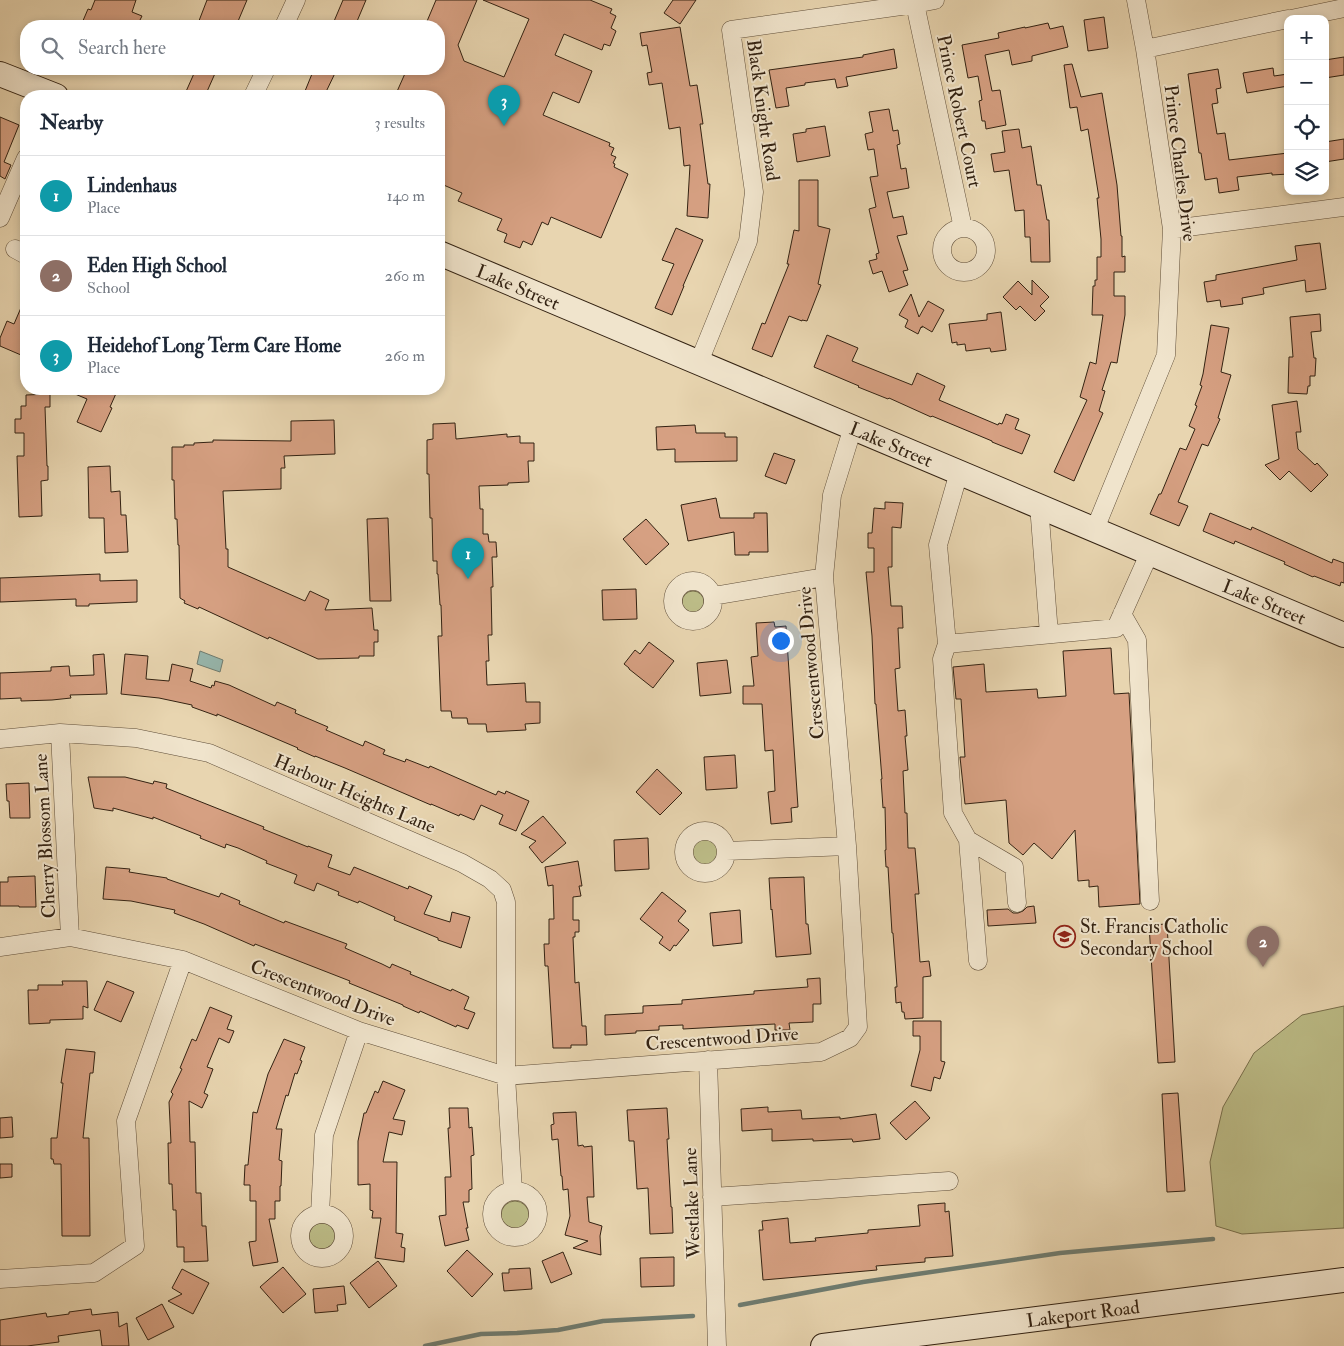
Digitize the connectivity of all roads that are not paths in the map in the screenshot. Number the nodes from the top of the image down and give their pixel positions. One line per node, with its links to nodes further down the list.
1 (296, 0): 7 (street)
2 (935, 0): 4 (street, Black Knight Road)
3 (1136, 0): 9 (street, Prince Charles Drive)
4 (915, 4): 17 (street, Prince Robert Court); 20 (street, Black Knight Road)
5 (1344, 8): 6 (street)
6 (1309, 15)
7 (287, 20)
8 (1284, 20): 9 (street)
9 (1145, 49): 18 (street, Prince Charles Drive)
10 (0, 74): 12 (main road)
11 (263, 75): 13 (street)
12 (39, 90)
13 (257, 90)
14 (20, 172): 16 (street)
15 (1344, 207): 18 (street)
16 (0, 218)
17 (962, 228)
18 (1172, 229): 24 (street, Prince Charles Drive)
19 (445, 256): 20 (main road, Lake Street)
20 (699, 362): 21 (main road, Lake Street)
21 (853, 427): 22 (main road, Lake Street); 26 (street, Crescentwood Drive)
22 (959, 472): 23 (main road, Lake Street); 31 (street)
23 (1039, 505): 24 (main road, Lake Street); 29 (street)
24 (1095, 529): 25 (main road, Lake Street)
25 (1150, 552): 28 (street); 30 (main road, Lake Street)
26 (824, 577): 27 (street); 35 (street, Crescentwood Drive)
27 (713, 596)
28 (1122, 614): 29 (street); 37 (street)
29 (1049, 634): 31 (street)
30 (1344, 634)
31 (947, 644): 34 (street)
32 (60, 733): 33 (street, Harbour Heights Lane); 39 (street, Cherry Blossom Lane); 45 (street, Harbour Heights Lane)
33 (0, 739)
34 (968, 840): 38 (street); 42 (street)
35 (847, 846): 36 (street); 44 (street, Crescentwood Drive)
36 (726, 851)
37 (1150, 902)
38 (1017, 903)
39 (70, 937): 40 (street, Crescentwood Drive); 41 (street, Crescentwood Drive)
40 (0, 947)
41 (183, 960): 43 (street, Crescentwood Drive); 50 (street)
42 (978, 961)
43 (359, 1031): 45 (street, Crescentwood Drive); 49 (street)
44 (708, 1060): 45 (street, Crescentwood Drive); 48 (street, Westlake Lane)
45 (506, 1076): 47 (street, Harbour Heights Lane)
46 (949, 1181): 48 (street)
47 (514, 1191)
48 (712, 1197): 53 (street, Westlake Lane)
49 (320, 1214)
50 (0, 1279)
51 (1344, 1280): 52 (main road, Lakeport Road)
52 (857, 1344): 54 (main road, Lakeport Road)
53 (717, 1346)
54 (823, 1346)

